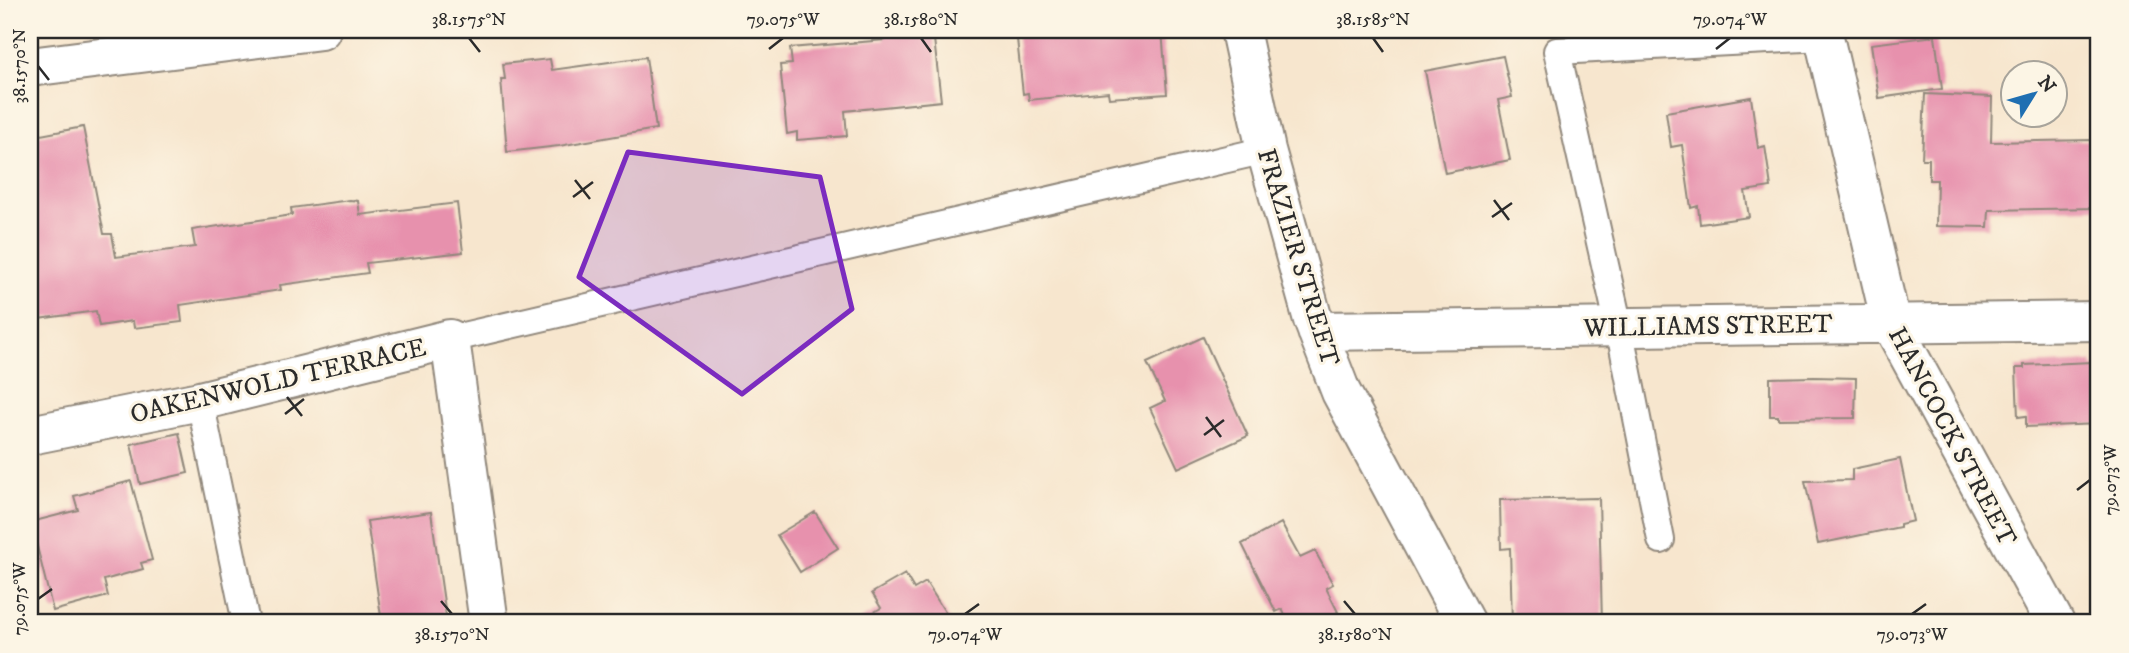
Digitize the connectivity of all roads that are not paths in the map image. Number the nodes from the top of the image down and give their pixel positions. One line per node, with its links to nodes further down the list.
1 (321, 30): 4 (street)
2 (1240, 30): 5 (street, FRAZIER STREET)
3 (1824, 37): 7 (street, HANCOCK STREET); 8 (lane)
4 (30, 67)
5 (1266, 150): 9 (street, FRAZIER STREET); 10 (lane)
6 (2099, 321): 7 (street, WILLIAMS STREET)
7 (1891, 323): 8 (street, WILLIAMS STREET); 17 (street, HANCOCK STREET)
8 (1619, 327): 9 (street, WILLIAMS STREET); 13 (lane)
9 (1317, 331): 16 (street, FRAZIER STREET)
10 (450, 339): 11 (street, OAKENWOLD TERRACE); 15 (street, OAKENWOLD TERRACE)
11 (200, 401): 12 (street, OAKENWOLD TERRACE); 14 (lane)
12 (30, 435)
13 (1661, 540)
14 (246, 623)
15 (489, 623)
16 (1465, 623)
17 (2055, 623)

